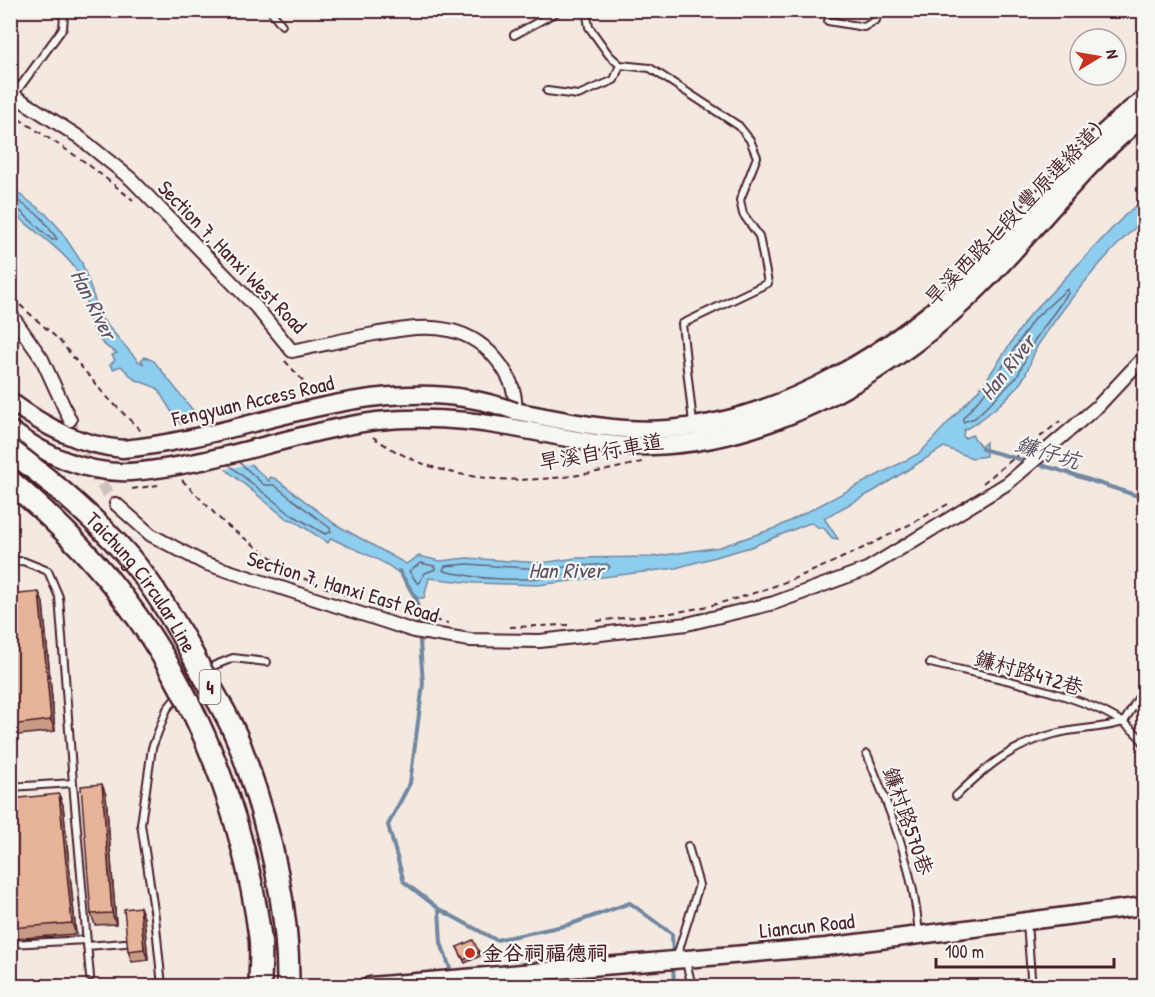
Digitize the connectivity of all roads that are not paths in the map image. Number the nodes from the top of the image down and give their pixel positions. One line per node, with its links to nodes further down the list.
1 (54, 10): 11 (lane)
2 (270, 10): 7 (lane)
3 (560, 10): 8 (lane)
4 (586, 10): 9 (lane)
5 (879, 10): 6 (lane)
6 (828, 21)
7 (282, 25)
8 (514, 35)
9 (620, 65): 10 (lane); 19 (lane)
10 (547, 92)
11 (12, 94): 17 (street, Section 7, Hanxi West Road)
12 (1144, 99): 19 (street, 旱溪西路七段(豐原連絡道))
13 (1144, 117): 17 (street, 旱溪西路七段(豐原連絡道))
14 (15, 309): 18 (street)
15 (1141, 352): 23 (street, Section 7, Hanxi East Road)
16 (10, 401): 17 (street, Fengyuan Access Road, bridge)
17 (512, 419): 19 (street, 旱溪西路七段(豐原連絡道)); 20 (street, bridge)
18 (70, 420)
19 (693, 426)
20 (10, 429)
21 (10, 450): 46 (highway, Taichung Circular Line / 4, bridge)
22 (10, 481): 45 (highway, Taichung Circular Line / 4, bridge)
23 (117, 504)
24 (10, 562): 31 (lane)
25 (267, 662): 44 (lane)
26 (930, 663): 28 (lane, 鐮村路472巷)
27 (1144, 688): 28 (lane)
28 (1124, 723): 29 (lane, 鐮村路472巷); 33 (lane)
29 (1144, 743)
30 (867, 754): 37 (lane, 鐮村路570巷)
31 (73, 783): 32 (lane); 38 (lane)
32 (10, 787)
33 (956, 796)
34 (688, 846): 41 (lane)
35 (1144, 906): 36 (street, Liancun Road)
36 (1027, 922): 37 (street, Liancun Road); 49 (lane)
37 (920, 934): 41 (street, Liancun Road)
38 (87, 943): 39 (lane); 40 (lane); 42 (lane)
39 (125, 943)
40 (10, 944)
41 (680, 962): 43 (street, Liancun Road); 48 (lane)
42 (90, 977)
43 (473, 983): 47 (street, Liancun Road)
44 (162, 987)
45 (260, 987)
46 (288, 987)
47 (370, 987)
48 (692, 987)
49 (1029, 987)

